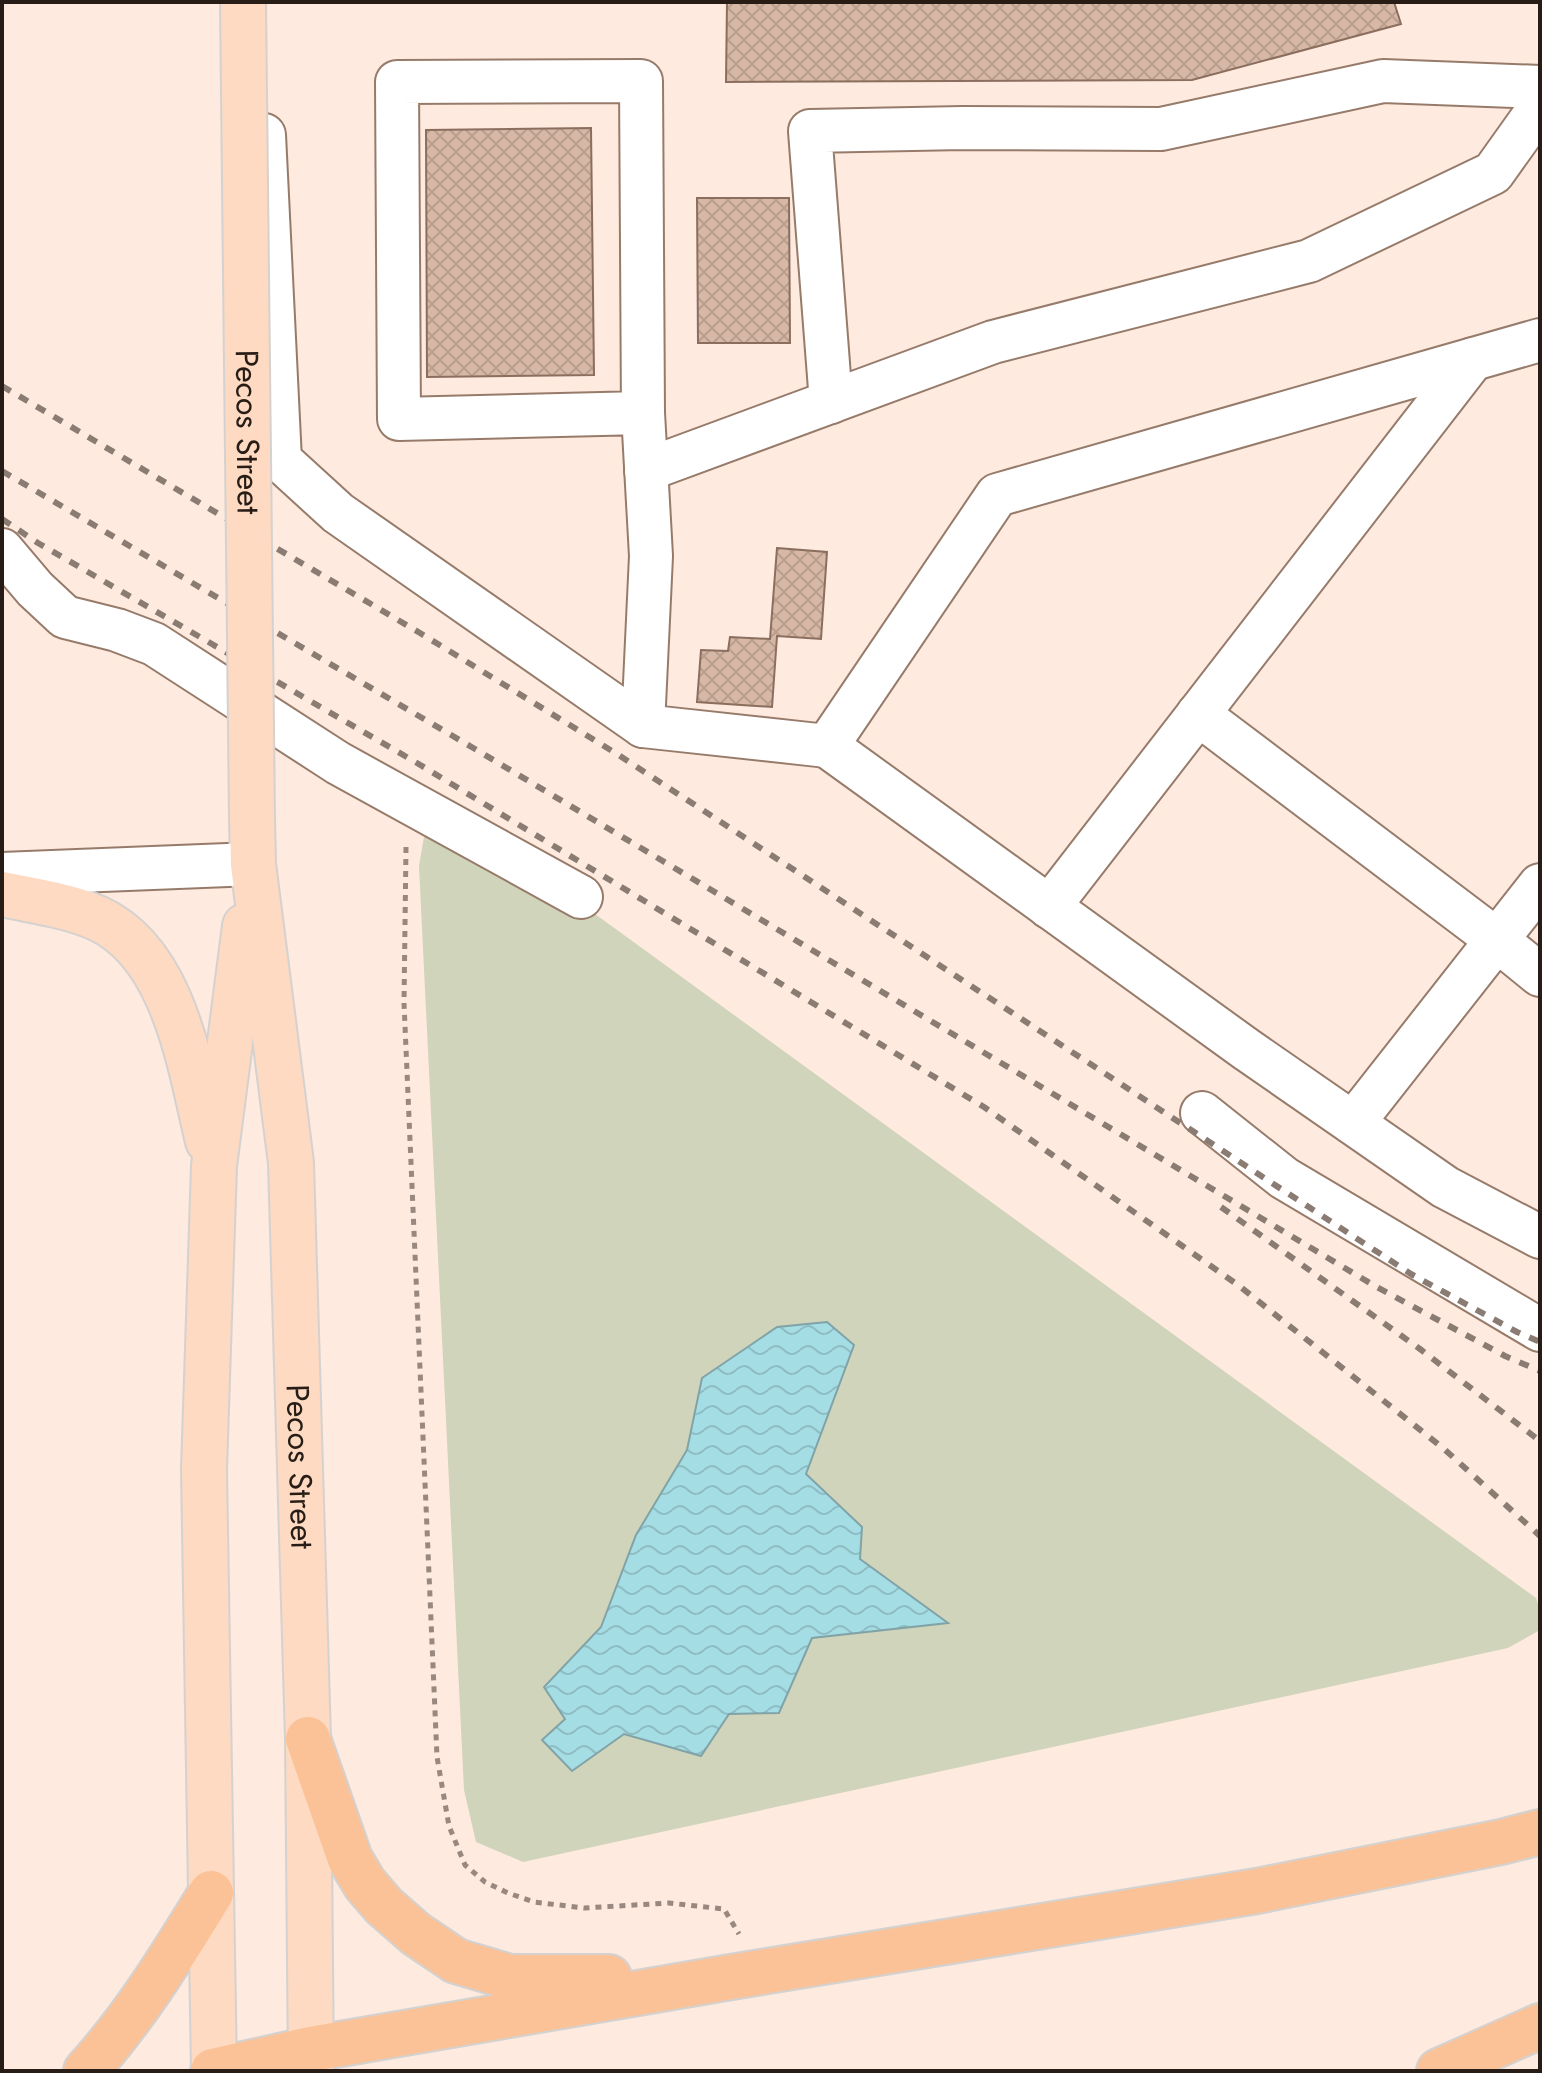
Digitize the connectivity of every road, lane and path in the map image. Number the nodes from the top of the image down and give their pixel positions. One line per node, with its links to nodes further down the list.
1 (243, 2): 15 (main road, Pecos Street, bridge)
2 (258, 2): 12 (street)
3 (1540, 87): 7 (street)
4 (1540, 107): 7 (street)
5 (1532, 351): 6 (street)
6 (1473, 359): 11 (street); 13 (street)
7 (831, 402): 9 (street)
8 (643, 413): 8 (street); 9 (street)
9 (646, 470): 12 (street)
10 (2, 550): 14 (street)
11 (1198, 714): 20 (street); 21 (street)
12 (643, 726): 13 (street)
13 (827, 746): 20 (street)
14 (406, 801): 19 (street); 31 (path)
15 (253, 864): 16 (street); 25 (main road, Pecos Street); 28 (main road, Pecos Street)
16 (2, 874)
17 (1540, 885): 21 (street)
18 (2, 894): 25 (main road)
19 (581, 897)
20 (1049, 907): 24 (street)
21 (1497, 940): 22 (street); 24 (street)
22 (1540, 975)
23 (1202, 1113): 27 (street)
24 (1353, 1123): 26 (street)
25 (214, 1166): 30 (main road, Pecos Street)
26 (1540, 1237)
27 (1540, 1330)
28 (308, 1739): 31 (highway); 33 (main road, Pecos Street)
29 (1520, 1837): 31 (highway)
30 (211, 1893): 34 (highway); 35 (main road, Pecos Street)
31 (747, 1975): 33 (highway)
32 (1540, 2026): 36 (highway)
33 (311, 2060): 35 (highway)
34 (86, 2071)
35 (214, 2071)
36 (1439, 2071)

